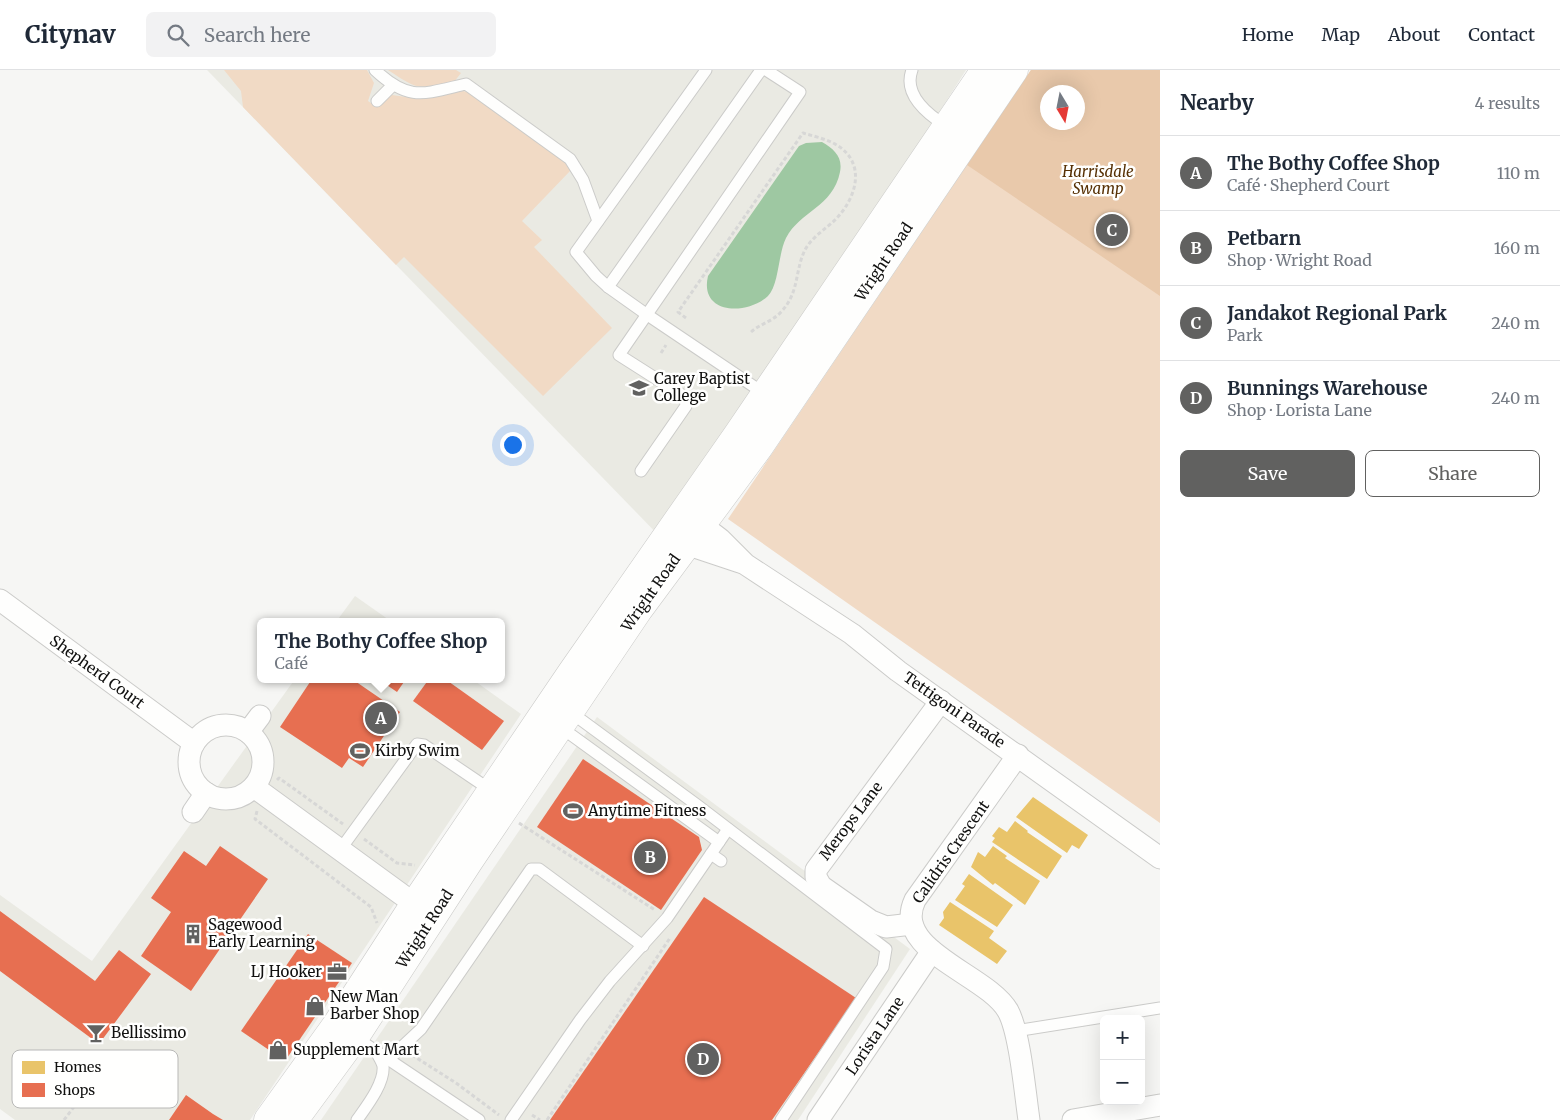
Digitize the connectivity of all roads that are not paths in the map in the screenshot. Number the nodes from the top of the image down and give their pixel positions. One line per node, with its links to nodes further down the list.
1 (374, 70): 8 (lane)
2 (706, 70): 11 (lane)
3 (761, 70): 12 (lane)
4 (766, 70): 13 (lane)
5 (912, 70): 10 (lane)
6 (985, 70): 10 (street, Wright Road)
7 (1014, 70): 10 (street, Wright Road)
8 (392, 86): 9 (lane); 11 (lane)
9 (377, 102)
10 (957, 124): 14 (street, Wright Road)
11 (598, 221): 12 (lane)
12 (608, 287): 13 (lane)
13 (646, 314): 14 (lane); 15 (lane)
14 (775, 401): 16 (street, Wright Road)
15 (641, 471)
16 (685, 528): 18 (street, Tettigoni Parade); 19 (street, Wright Road)
17 (0, 600): 20 (street, Shepherd Court)
18 (942, 701): 21 (street, Tettigoni Parade); 33 (street, Merops Lane)
19 (556, 713): 23 (street, Wright Road); 26 (lane); 27 (lane); 32 (street, Wright Road)
20 (194, 743): 22 (street); 24 (street)
21 (1018, 755): 30 (street, Tettigoni Parade); 33 (street, Calidris Crescent)
22 (258, 790): 24 (street); 28 (street)
23 (492, 791): 28 (lane); 32 (street, Wright Road)
24 (206, 794): 25 (street)
25 (193, 812)
26 (728, 829): 27 (lane); 46 (lane)
27 (719, 842): 29 (lane)
28 (340, 850): 32 (street)
29 (711, 854): 31 (lane); 34 (lane)
30 (1160, 858)
31 (721, 861)
32 (424, 911): 38 (street, Wright Road)
33 (912, 924): 35 (street, Calidris Crescent)
34 (643, 946): 39 (lane); 41 (lane)
35 (932, 951): 37 (street, Calidris Crescent); 47 (street, Lorista Lane)
36 (1160, 1008): 37 (lane)
37 (1015, 1031): 48 (street, Calidris Crescent)
38 (356, 1037): 39 (lane); 42 (street, Wright Road); 43 (street, Wright Road); 44 (lane)
39 (388, 1059): 45 (lane)
40 (1160, 1105): 49 (street)
41 (506, 1118)
42 (268, 1120)
43 (294, 1120)
44 (357, 1120)
45 (479, 1120)
46 (781, 1120)
47 (818, 1120)
48 (1030, 1120)
49 (1073, 1120)

